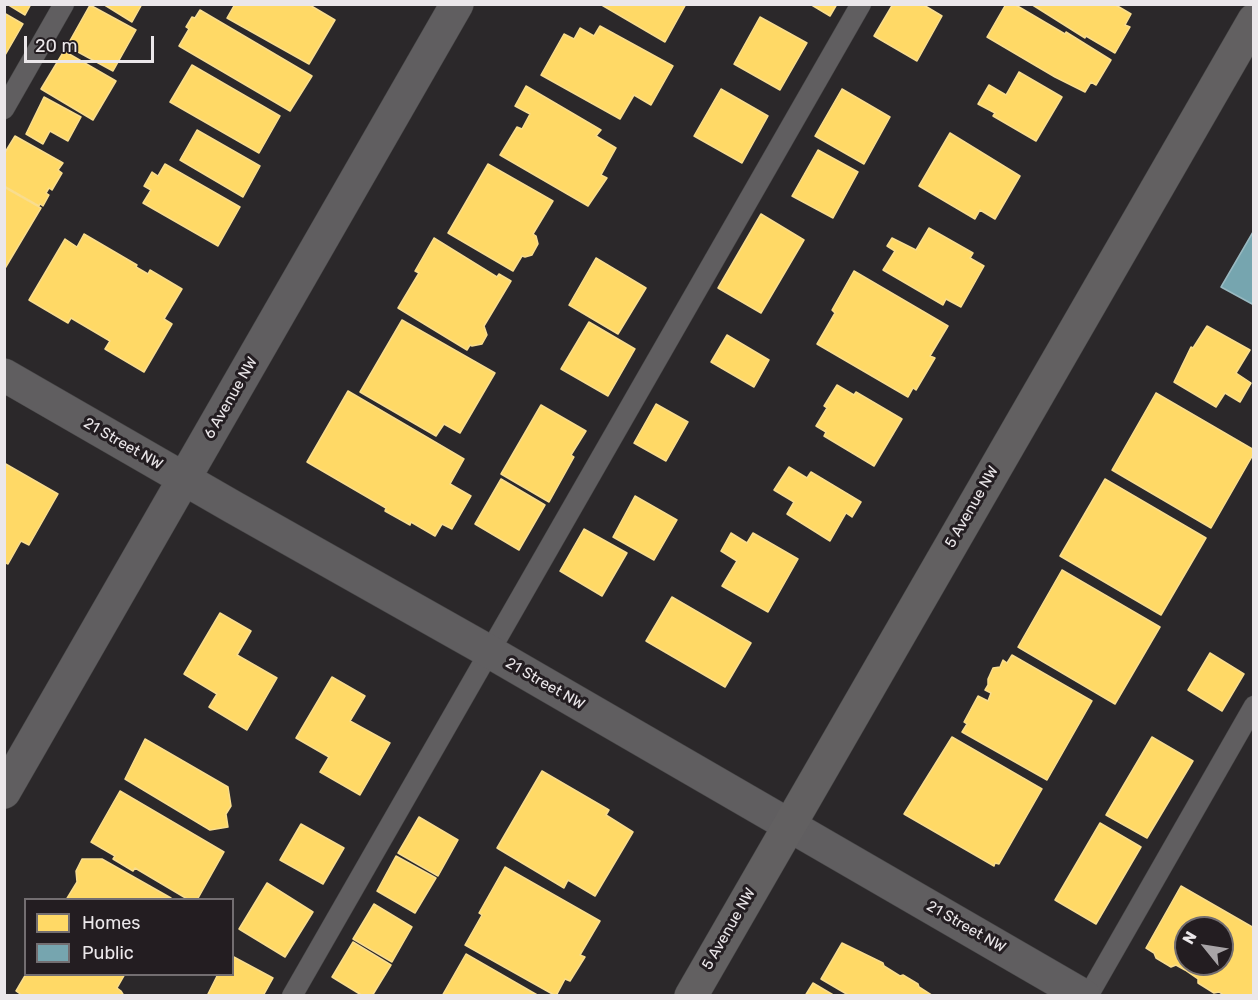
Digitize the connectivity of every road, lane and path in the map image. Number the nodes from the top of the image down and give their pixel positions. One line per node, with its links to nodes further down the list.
1 (64, 4): 5 (lane)
2 (457, 4): 7 (street, 6 Avenue NW)
3 (861, 4): 8 (lane)
4 (1254, 20): 11 (street, 5 Avenue NW)
5 (4, 109)
6 (4, 375): 7 (street, 21 Street NW)
7 (183, 479): 8 (street, 21 Street NW); 10 (street, 6 Avenue NW)
8 (490, 652): 11 (street, 21 Street NW); 12 (lane)
9 (1254, 706): 14 (lane)
10 (4, 792)
11 (789, 825): 13 (street, 5 Avenue NW); 14 (street, 21 Street NW)
12 (292, 996)
13 (691, 996)
14 (1086, 996)

